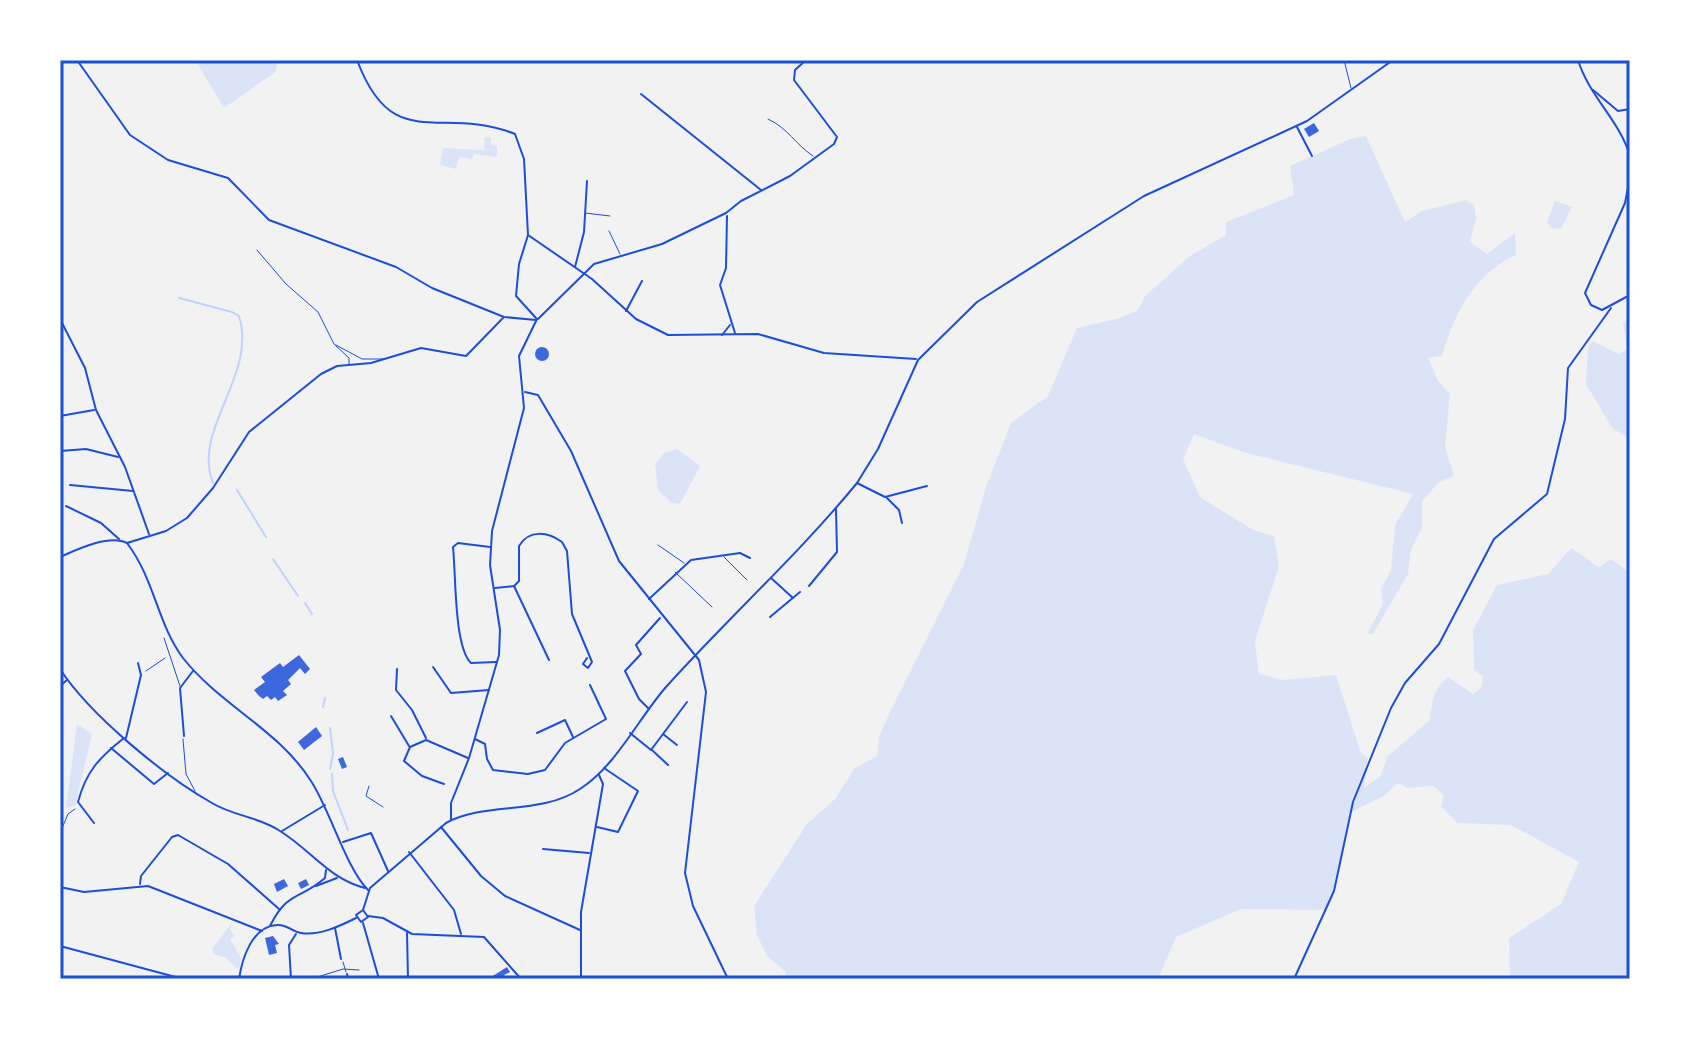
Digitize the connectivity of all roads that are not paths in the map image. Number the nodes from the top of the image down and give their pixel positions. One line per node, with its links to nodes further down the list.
1 (77, 60): 33 (street)
2 (357, 60): 23 (street)
3 (806, 60): 15 (street)
4 (1344, 60): 8 (street)
5 (1393, 60): 8 (street)
6 (1578, 60): 7 (street)
7 (1589, 86): 10 (street); 14 (street)
8 (1351, 91): 12 (street)
9 (641, 94): 18 (street)
10 (1630, 109)
11 (768, 119): 15 (street)
12 (1297, 127): 13 (street); 42 (street)
13 (1312, 156)
14 (1630, 156)
15 (817, 158): 18 (street)
16 (1630, 177): 31 (street)
17 (587, 181): 19 (street)
18 (762, 191): 20 (street)
19 (585, 213): 21 (street); 26 (street)
20 (726, 213): 25 (street); 37 (street)
21 (610, 216)
22 (609, 231): 25 (street)
23 (528, 235): 26 (street); 35 (street)
24 (257, 250): 40 (street)
25 (620, 257): 27 (street)
26 (575, 269): 27 (street)
27 (583, 273): 32 (street); 35 (street)
28 (642, 281): 32 (street)
29 (1630, 295): 30 (street)
30 (1611, 308): 31 (street); 36 (street)
31 (1597, 309): 36 (street)
32 (626, 311): 38 (street)
33 (504, 317): 35 (street); 41 (street)
34 (60, 319): 45 (street)
35 (537, 319): 44 (street)
36 (1602, 320): 163 (street)
37 (730, 324): 38 (street); 39 (street)
38 (722, 335): 39 (street)
39 (735, 335): 42 (street)
40 (334, 344): 41 (street); 43 (street)
41 (385, 359): 43 (street)
42 (918, 360): 49 (street)
43 (347, 365): 57 (street)
44 (525, 392): 61 (street); 74 (street)
45 (96, 410): 46 (street); 48 (street)
46 (60, 416)
47 (60, 451): 48 (street)
48 (120, 457): 52 (street)
49 (857, 483): 53 (street); 55 (street)
50 (70, 485): 52 (street)
51 (927, 486): 53 (street)
52 (135, 492): 57 (street)
53 (885, 497): 56 (street)
54 (66, 506): 58 (street)
55 (836, 507): 67 (street); 70 (street)
56 (902, 523)
57 (149, 536): 59 (street)
58 (119, 540): 59 (street); 63 (street)
59 (127, 543): 87 (street)
60 (658, 545): 65 (street)
61 (490, 547): 71 (street); 82 (street)
62 (722, 556): 64 (street); 65 (street); 68 (street)
63 (60, 557)
64 (750, 558)
65 (684, 563): 66 (street)
66 (675, 572): 74 (street); 75 (street)
67 (770, 577): 73 (street); 79 (street)
68 (747, 580)
69 (514, 586): 71 (street); 80 (street); 81 (street)
70 (809, 586)
71 (494, 589): 82 (street)
72 (800, 592): 73 (street)
73 (793, 598): 77 (street)
74 (648, 600): 76 (street)
75 (712, 607)
76 (661, 617): 79 (street); 94 (street)
77 (770, 617)
78 (164, 638): 91 (street)
79 (695, 656): 94 (street); 162 (street)
80 (587, 658)
81 (549, 660)
82 (497, 662): 92 (street)
83 (138, 663): 100 (street)
84 (433, 667): 92 (street)
85 (60, 669): 88 (street)
86 (397, 669): 103 (street)
87 (194, 670): 91 (street); 116 (street)
88 (67, 680): 90 (street); 100 (street)
89 (590, 685): 101 (street)
90 (60, 686)
91 (180, 686): 99 (street)
92 (489, 690): 102 (street)
93 (687, 702): 98 (street)
94 (649, 709): 97 (street)
95 (391, 716): 105 (street)
96 (537, 733): 101 (street)
97 (630, 733): 107 (street); 110 (street)
98 (663, 734): 104 (street); 107 (street)
99 (184, 736): 115 (street)
100 (126, 738): 106 (street); 111 (street)
101 (574, 738): 102 (street)
102 (475, 739): 108 (street)
103 (426, 740): 105 (street); 108 (street)
104 (677, 745)
105 (410, 747): 113 (street)
106 (111, 748): 111 (street); 119 (street)
107 (651, 750): 109 (street)
108 (469, 758): 118 (street)
109 (668, 765)
110 (604, 768): 112 (street); 120 (street)
111 (169, 772): 115 (street)
112 (599, 774): 118 (street); 120 (street)
113 (444, 784)
114 (369, 786): 117 (street)
115 (196, 794): 122 (street)
116 (325, 805): 122 (street); 123 (street)
117 (383, 807)
118 (451, 820): 121 (street)
119 (94, 823)
120 (596, 826): 126 (street)
121 (441, 827): 125 (street); 144 (street)
122 (281, 831): 127 (street)
123 (343, 842): 128 (street); 133 (street)
124 (543, 849): 126 (street)
125 (409, 852): 128 (street); 147 (street)
126 (590, 853): 144 (street)
127 (326, 869): 129 (street); 131 (street)
128 (388, 871): 133 (street)
129 (337, 878): 131 (street); 133 (street)
130 (140, 885): 132 (street); 134 (street); 143 (street)
131 (315, 886): 134 (street)
132 (60, 887)
133 (368, 890): 135 (street)
134 (279, 909): 136 (street)
135 (363, 910): 137 (street); 138 (street)
136 (277, 915): 140 (street); 141 (street)
137 (368, 916): 139 (street); 145 (street)
138 (356, 918): 139 (street); 142 (street)
139 (363, 922): 158 (street)
140 (281, 925): 141 (street); 146 (street)
141 (270, 926): 143 (street)
142 (335, 927): 146 (street); 149 (street)
143 (262, 931): 154 (street)
144 (581, 931): 161 (street)
145 (407, 932): 147 (street); 159 (street)
146 (297, 933): 155 (street)
147 (461, 934): 160 (street)
148 (60, 946): 153 (street)
149 (341, 959): 150 (street)
150 (345, 969): 151 (street); 152 (street); 156 (street)
151 (359, 970)
152 (347, 974): 157 (street)
153 (183, 979)
154 (239, 979)
155 (291, 979)
156 (311, 979)
157 (348, 979)
158 (379, 979)
159 (408, 979)
160 (521, 979)
161 (581, 979)
162 (728, 979)
163 (1294, 979)

